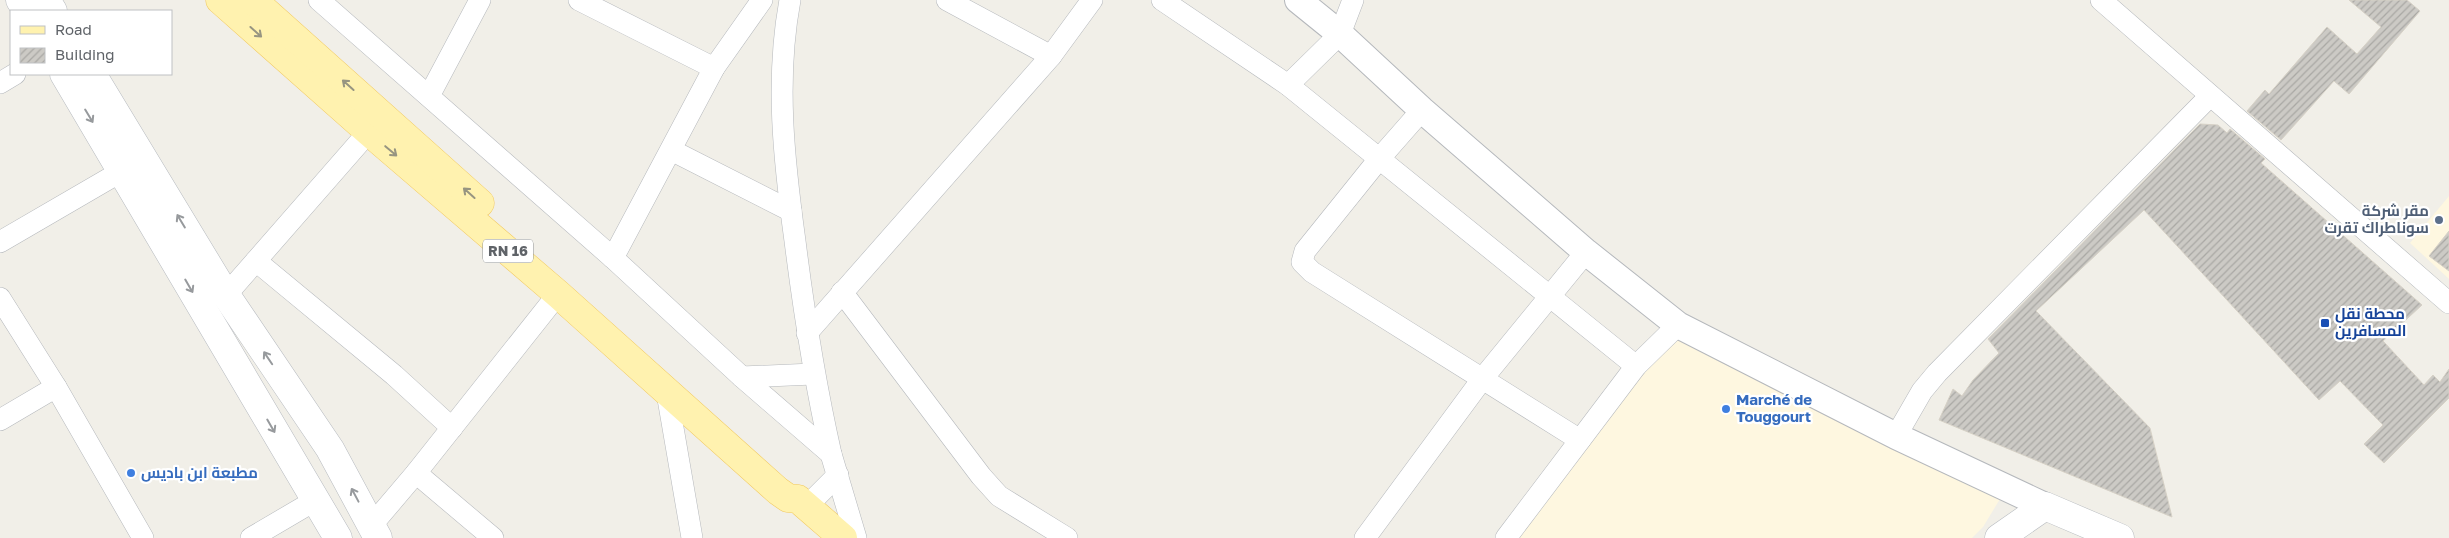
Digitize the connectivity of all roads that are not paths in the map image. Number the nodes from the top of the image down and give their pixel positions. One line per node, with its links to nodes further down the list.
1 (220, 0): 26 (main road, RN 16, one-way to 26)
2 (254, 0): 26 (main road, RN 16, one-way to 2)
3 (480, 0): 23 (street)
4 (579, 0): 14 (street)
5 (762, 0): 17 (street)
6 (790, 0): 30 (street)
7 (947, 0): 16 (street)
8 (1092, 0): 16 (street)
9 (1162, 0): 22 (street)
10 (1298, 0): 15 (street)
11 (1353, 0): 15 (street)
12 (2101, 0): 24 (street)
13 (330, 4): 23 (street)
14 (602, 5): 17 (street)
15 (1340, 34): 22 (street); 25 (street)
16 (1051, 56): 35 (street)
17 (714, 68): 27 (street)
18 (13, 75): 21 (street)
19 (65, 75): 29 (main road, one-way to 29)
20 (93, 75): 38 (main road, one-way to 20)
21 (0, 83)
22 (1288, 85): 28 (street)
23 (429, 96): 33 (street)
24 (2210, 96): 40 (street); 51 (street)
25 (1422, 110): 28 (street); 32 (street)
26 (375, 124): 34 (street); 36 (main road, RN 16, one-way to 36); 57 (main road, RN 16, one-way to 26)
27 (671, 150): 30 (street); 33 (street)
28 (1379, 159): 37 (street); 46 (street)
29 (122, 171): 31 (street); 56 (main road, one-way to 56)
30 (791, 211): 42 (street)
31 (0, 242)
32 (1586, 252): 37 (street); 41 (street)
33 (613, 258): 45 (street)
34 (256, 261): 38 (street); 50 (street)
35 (842, 292): 42 (street); 67 (street)
36 (558, 294): 48 (main road, RN 16); 50 (street)
37 (1551, 295): 43 (street); 46 (street)
38 (226, 296): 59 (main road, one-way to 38)
39 (0, 298): 47 (street)
40 (2449, 304)
41 (1678, 325): 43 (street); 51 (street)
42 (807, 333): 44 (street)
43 (1636, 366): 52 (street)
44 (813, 374): 45 (street); 53 (street)
45 (742, 377): 53 (street)
46 (1483, 378): 52 (street); 68 (street)
47 (56, 387): 49 (street); 61 (street)
48 (667, 393): 57 (main road, RN 16); 60 (street)
49 (0, 420)
50 (452, 428): 54 (street)
51 (1896, 436): 58 (street)
52 (1580, 440): 69 (street)
53 (831, 454): 55 (street)
54 (416, 474): 59 (street); 64 (street)
55 (838, 475): 57 (street); 66 (street)
56 (314, 501): 62 (street); 63 (main road)
57 (802, 502): 65 (main road, RN 16)
58 (2045, 506): 70 (main road); 71 (main road)
59 (374, 532)
60 (690, 536)
61 (143, 538)
62 (251, 538)
63 (338, 538)
64 (492, 538)
65 (843, 538)
66 (856, 538)
67 (1067, 538)
68 (1365, 538)
69 (1506, 538)
70 (1999, 538)
71 (2120, 538)

